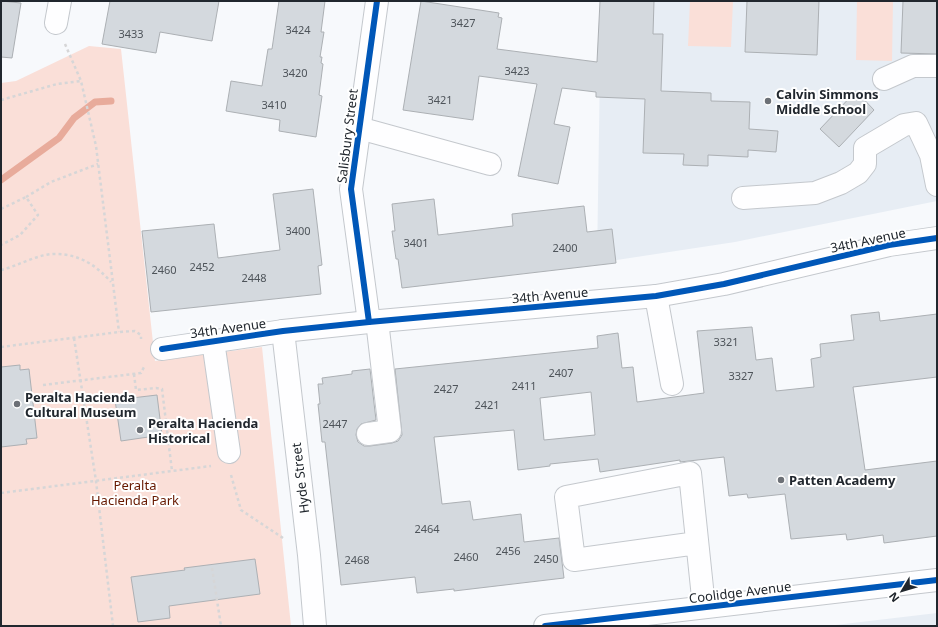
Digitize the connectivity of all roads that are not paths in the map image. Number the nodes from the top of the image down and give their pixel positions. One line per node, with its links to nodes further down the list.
1 (60, 1): 3 (street)
2 (377, 1): 6 (street, Salisbury Street)
3 (56, 23)
4 (937, 66): 5 (street)
5 (884, 79)
6 (359, 128): 8 (street); 13 (street, Salisbury Street)
7 (934, 155): 9 (street); 10 (street)
8 (490, 164)
9 (937, 185)
10 (743, 198)
11 (937, 238): 12 (street, 34th Avenue)
12 (656, 296): 13 (street, 34th Avenue); 17 (street)
13 (373, 322): 14 (street, 34th Avenue); 18 (street, Salisbury Street)
14 (283, 331): 15 (street, 34th Avenue); 23 (street, Hyde Street)
15 (213, 341): 16 (street, 34th Avenue); 19 (street)
16 (153, 349)
17 (672, 384)
18 (368, 434)
19 (225, 463)
20 (697, 543): 20 (street); 22 (street)
21 (937, 580): 22 (street, Coolidge Avenue)
22 (704, 607): 24 (street, Coolidge Avenue)
23 (315, 626)
24 (545, 626)

